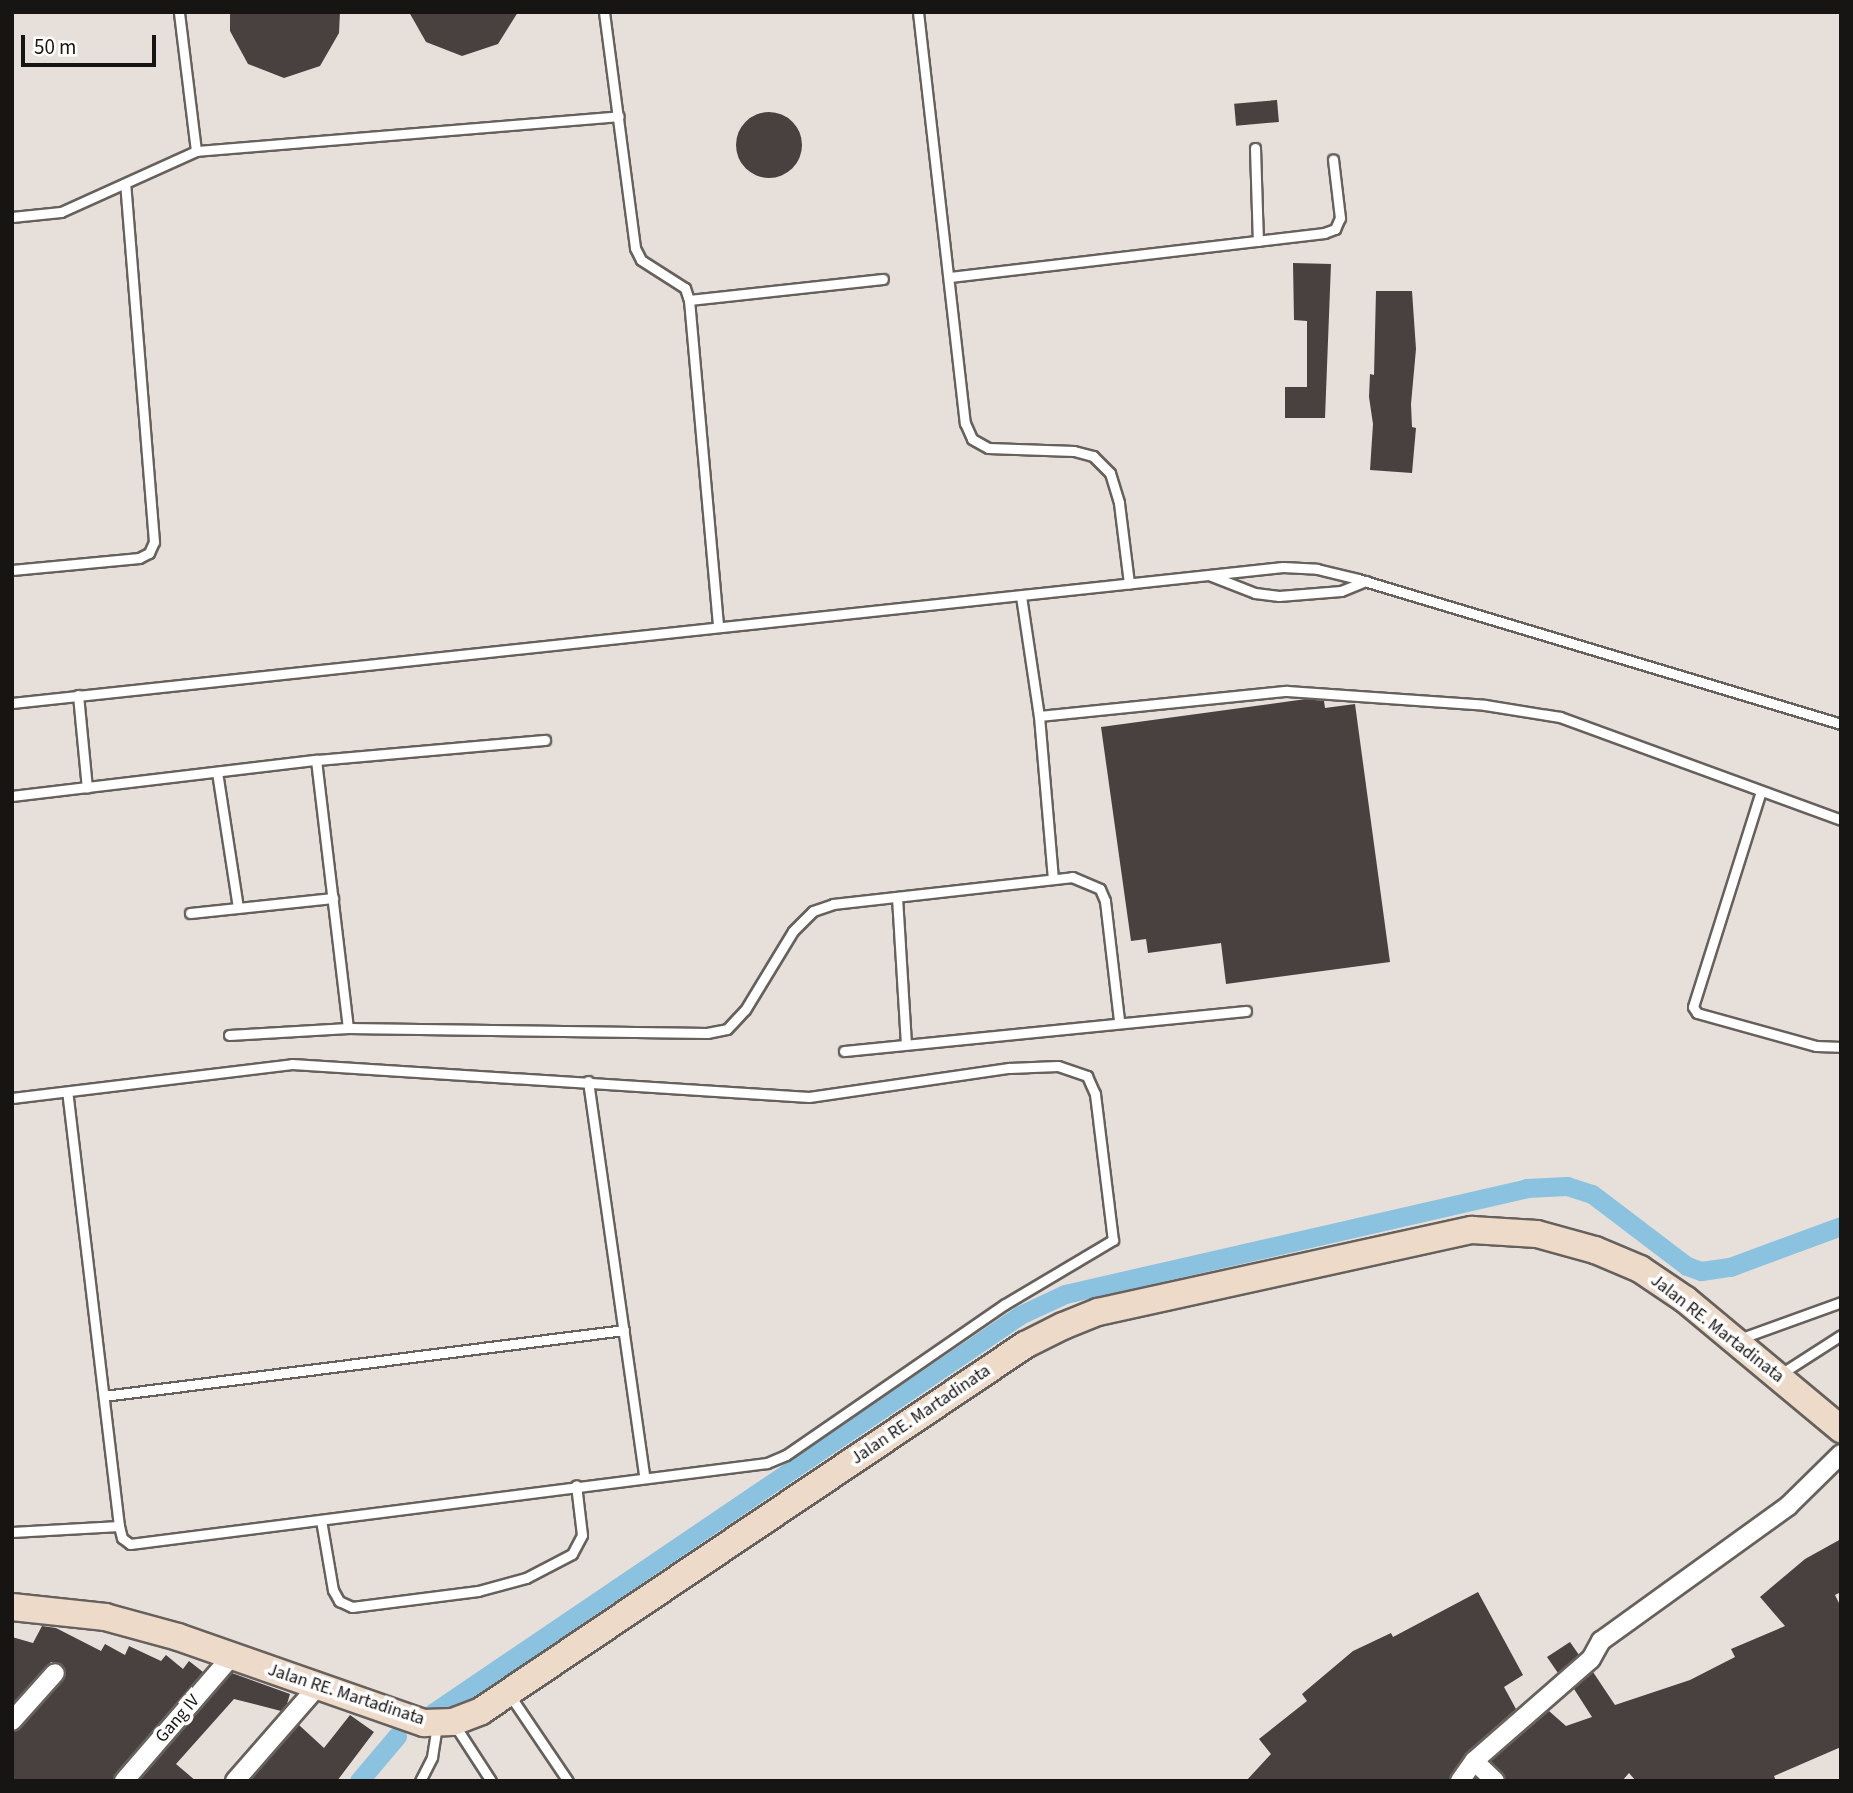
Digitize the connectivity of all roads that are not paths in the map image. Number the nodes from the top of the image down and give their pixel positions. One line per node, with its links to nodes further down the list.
1 (179, 12): 6 (lane)
2 (604, 12): 4 (lane)
3 (918, 12): 11 (lane)
4 (618, 116): 6 (lane); 13 (lane)
5 (1255, 148): 10 (lane)
6 (196, 151): 8 (lane)
7 (1333, 159): 10 (lane)
8 (125, 184): 9 (lane); 14 (lane)
9 (12, 217)
10 (1258, 241): 11 (lane)
11 (950, 277): 17 (lane)
12 (883, 279): 13 (lane)
13 (689, 300): 19 (lane)
14 (12, 570)
15 (1207, 574): 16 (lane); 16 (lane); 17 (lane)
16 (1366, 581): 23 (lane)
17 (1129, 583): 18 (lane)
18 (1021, 596): 19 (lane); 22 (lane)
19 (719, 626): 20 (lane)
20 (78, 695): 21 (lane); 27 (lane)
21 (12, 703)
22 (1039, 716): 28 (lane); 31 (lane)
23 (1841, 724)
24 (545, 740): 25 (lane)
25 (316, 760): 26 (lane); 33 (lane)
26 (217, 772): 27 (lane); 34 (lane)
27 (87, 788): 29 (lane)
28 (1761, 791): 30 (lane); 41 (lane)
29 (12, 796)
30 (1841, 820)
31 (1053, 878): 32 (lane); 37 (lane)
32 (897, 897): 38 (lane); 40 (lane)
33 (334, 898): 34 (lane); 38 (lane)
34 (238, 907): 35 (lane)
35 (190, 912)
36 (1246, 1011): 37 (lane)
37 (1119, 1021): 40 (lane)
38 (348, 1028): 39 (lane)
39 (229, 1035)
40 (906, 1044): 42 (lane)
41 (1841, 1047)
42 (844, 1051)
43 (588, 1081): 44 (lane); 47 (lane); 54 (lane)
44 (67, 1092): 45 (lane); 51 (lane)
45 (12, 1098)
46 (1841, 1303): 49 (lane)
47 (624, 1330): 51 (lane); 54 (lane)
48 (1841, 1335): 50 (lane)
49 (1734, 1340): 50 (main road, Jalan RE. Martadinata); 63 (main road, Jalan RE. Martadinata)
50 (1777, 1376): 52 (main road, Jalan RE. Martadinata)
51 (104, 1396): 57 (lane)
52 (1841, 1429)
53 (1841, 1454): 66 (street)
54 (644, 1475): 55 (lane)
55 (576, 1485): 56 (lane); 56 (lane)
56 (321, 1520): 57 (lane)
57 (119, 1526): 58 (lane)
58 (12, 1532)
59 (12, 1607): 60 (main road, Jalan RE. Martadinata)
60 (231, 1657): 62 (main road, Jalan RE. Martadinata); 68 (street, Gang IV)
61 (55, 1673): 64 (street)
62 (318, 1686): 65 (main road, Jalan RE. Martadinata); 69 (street)
63 (508, 1692): 65 (main road, Jalan RE. Martadinata); 71 (lane)
64 (12, 1721)
65 (445, 1723): 67 (lane); 70 (lane)
66 (1474, 1760): 72 (street); 73 (street)
67 (488, 1780)
68 (124, 1781)
69 (235, 1781)
70 (420, 1781)
71 (568, 1781)
72 (1460, 1781)
73 (1495, 1781)

